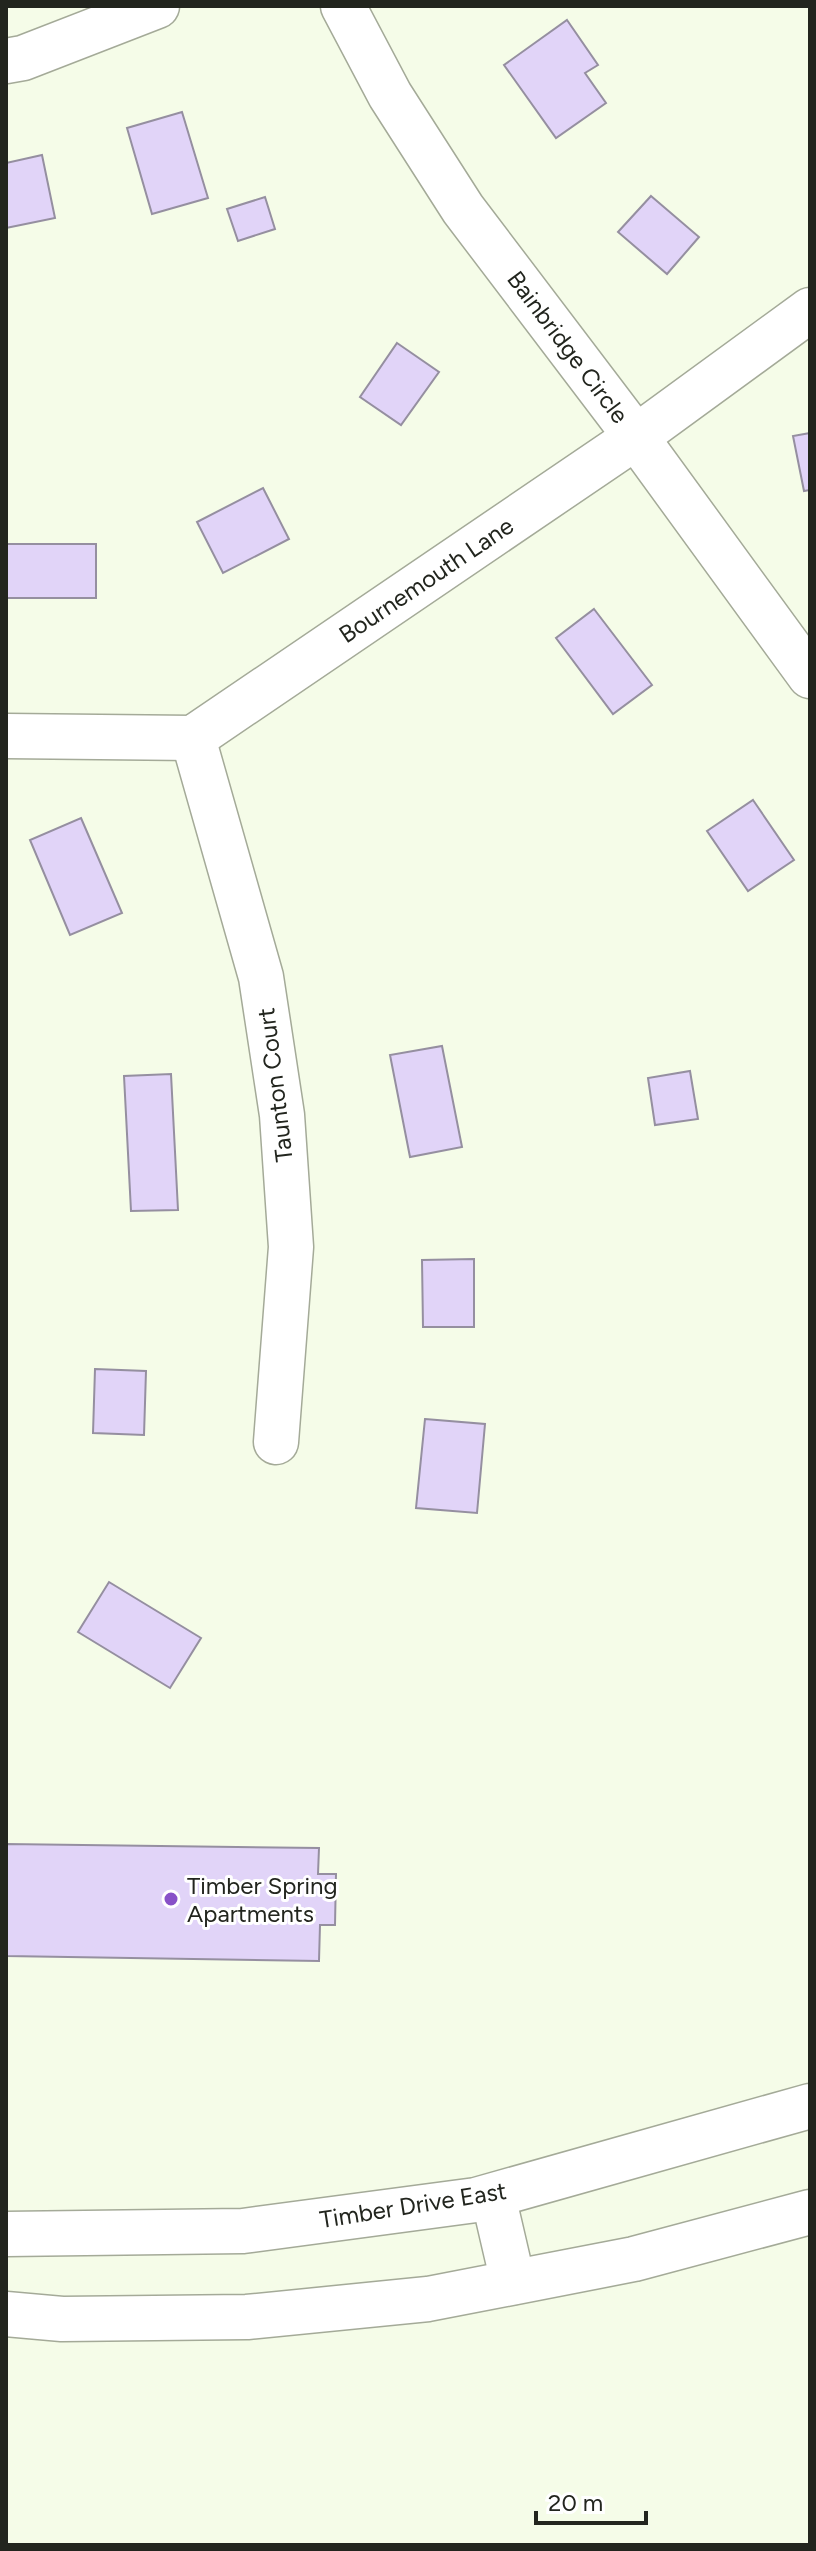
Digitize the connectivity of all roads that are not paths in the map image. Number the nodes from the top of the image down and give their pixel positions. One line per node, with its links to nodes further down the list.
1 (157, 6): 3 (street)
2 (343, 6): 5 (street, Bainbridge Circle)
3 (6, 61)
4 (810, 310): 5 (street, Bournemouth Lane)
5 (636, 437): 6 (street, Bainbridge Circle); 8 (street, Bournemouth Lane)
6 (810, 676)
7 (6, 736): 8 (street)
8 (193, 738): 9 (street, Taunton Court)
9 (276, 1442)
10 (810, 2106): 11 (street, Timber Drive East)
11 (493, 2196): 13 (street, Timber Drive East); 14 (street)
12 (810, 2212): 14 (street)
13 (6, 2234)
14 (513, 2282): 15 (street)
15 (6, 2314)

